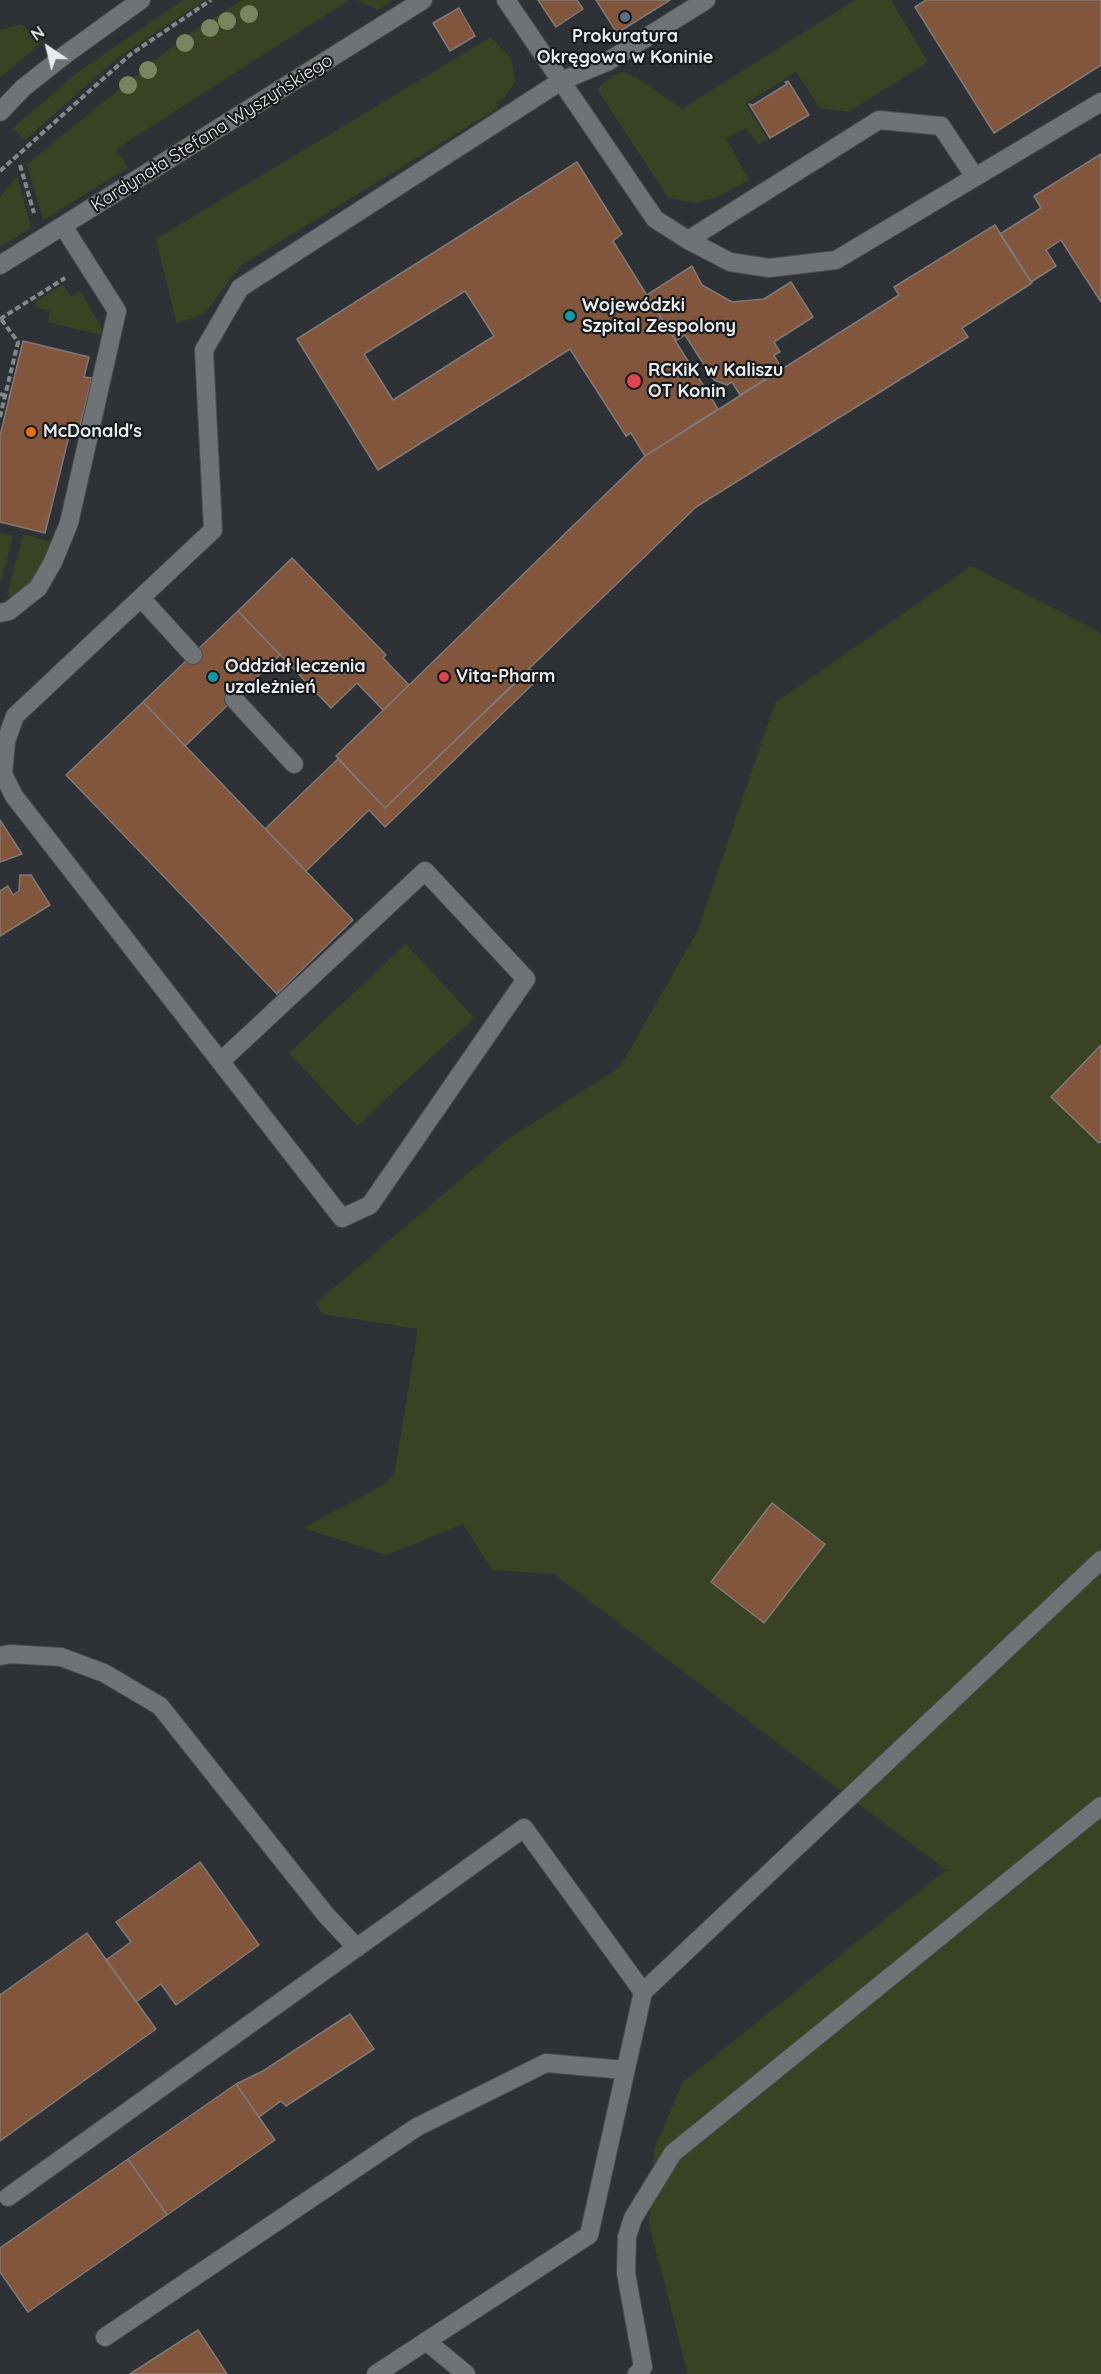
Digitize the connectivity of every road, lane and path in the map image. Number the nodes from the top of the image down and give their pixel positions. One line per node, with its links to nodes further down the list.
1 (141, 0): 8 (main road)
2 (211, 0): 9 (path)
3 (423, 0): 11 (main road, Kardynała Stefana Wyszyńskiego)
4 (506, 0): 6 (main road)
5 (706, 0): 6 (main road)
6 (561, 81): 12 (main road); 18 (main road)
7 (1101, 102): 10 (main road)
8 (0, 112)
9 (0, 171)
10 (975, 177): 12 (main road); 12 (main road)
11 (63, 226): 13 (main road); 14 (main road, Kardynała Stefana Wyszyńskiego)
12 (688, 240)
13 (87, 264): 15 (path); 19 (main road)
14 (0, 265)
15 (0, 319): 16 (path)
16 (5, 396): 17 (path)
17 (0, 417)
18 (141, 598): 20 (main road); 23 (main road)
19 (0, 613)
20 (193, 654)
21 (234, 699): 22 (main road)
22 (294, 764)
23 (221, 1061): 23 (main road)
24 (1101, 1560): 28 (main road)
25 (0, 1656): 27 (main road)
26 (1101, 1806): 35 (main road)
27 (357, 1948): 28 (main road); 30 (main road)
28 (643, 1992): 29 (main road)
29 (625, 2070): 31 (main road); 32 (main road)
30 (8, 2197)
31 (105, 2337)
32 (426, 2341): 33 (main road); 34 (main road)
33 (376, 2374)
34 (466, 2374)
35 (637, 2374)

